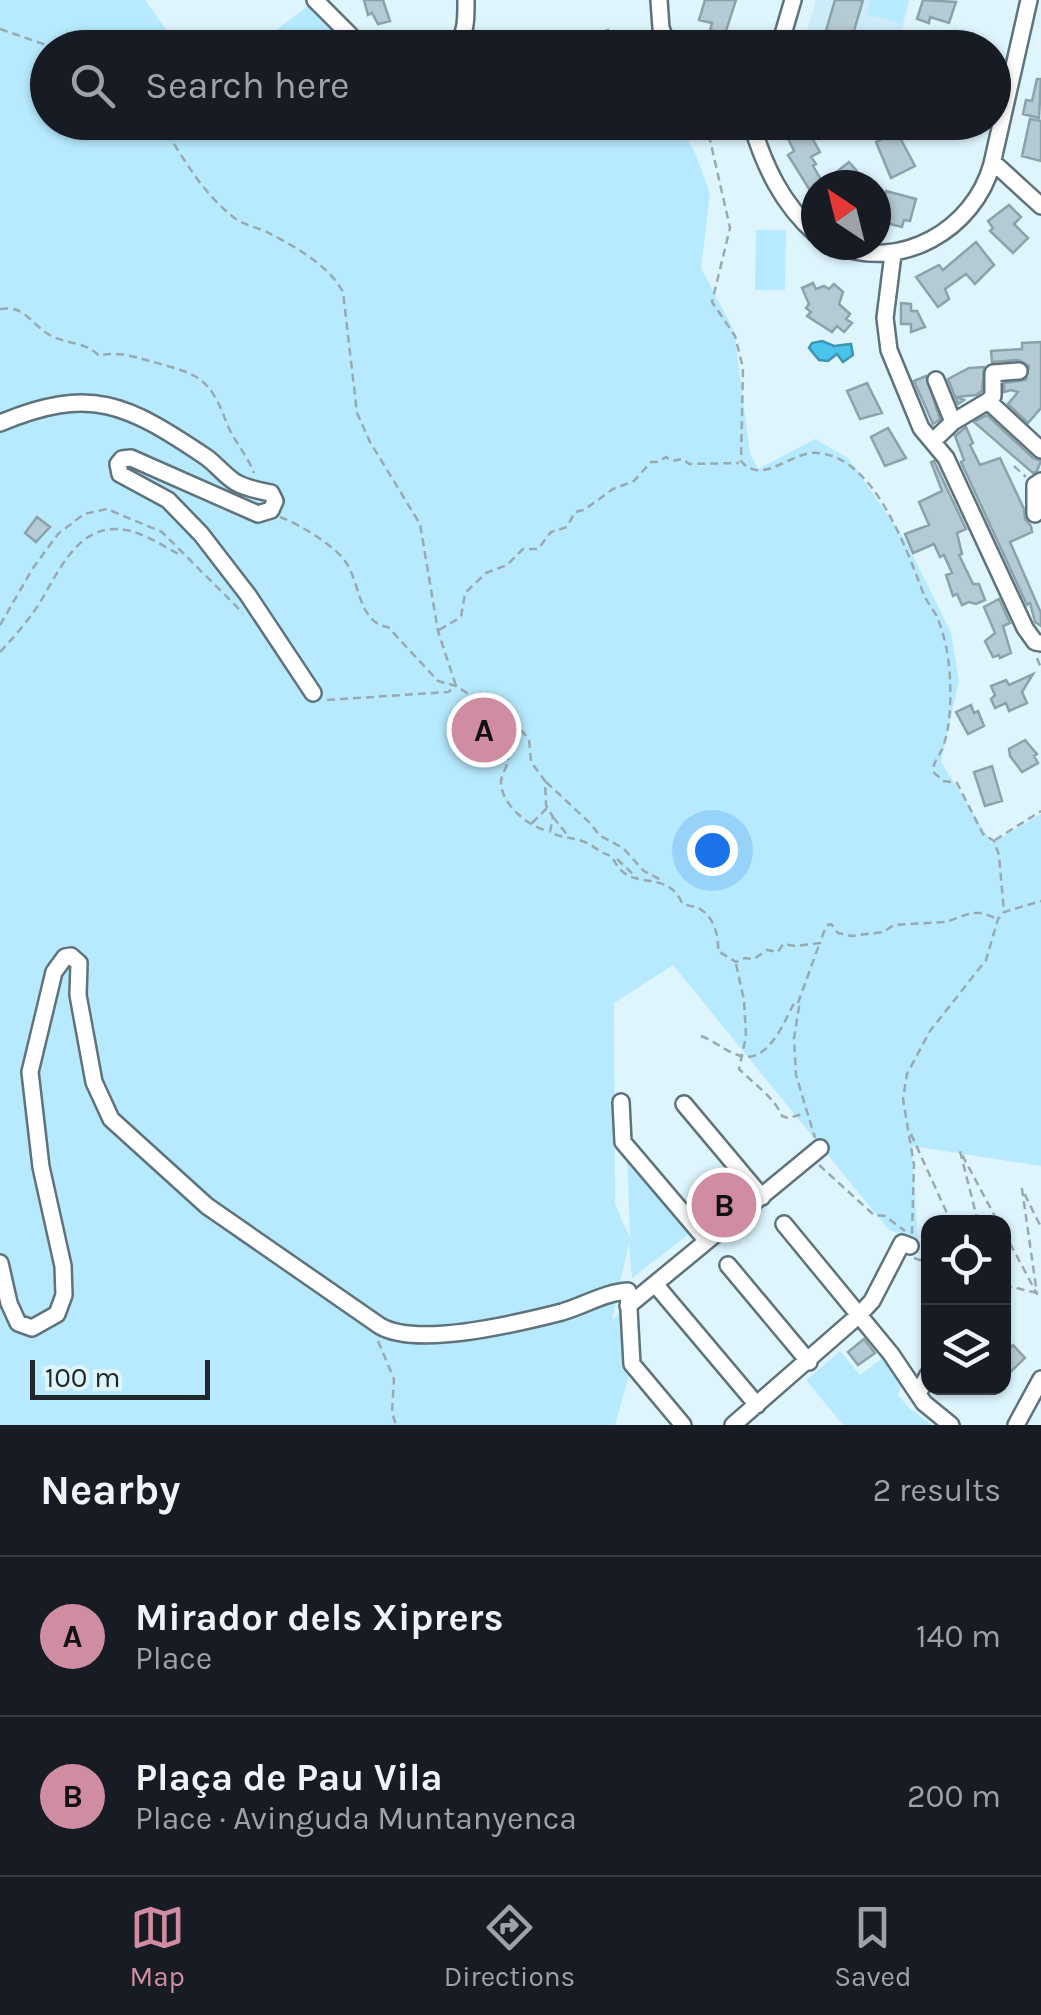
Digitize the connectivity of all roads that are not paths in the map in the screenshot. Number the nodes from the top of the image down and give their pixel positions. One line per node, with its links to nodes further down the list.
1 (314, 0): 7 (street)
2 (466, 0): 8 (street)
3 (660, 0): 9 (street)
4 (793, 0): 10 (street)
5 (1028, 7): 6 (street); 11 (street)
6 (1041, 26)
7 (345, 30)
8 (463, 30)
9 (661, 30)
10 (784, 30)
11 (1011, 80)
12 (757, 140): 16 (street)
13 (997, 140): 14 (street)
14 (992, 162): 15 (street); 17 (street)
15 (1041, 206)
16 (801, 218)
17 (893, 254): 23 (street)
18 (1019, 371): 20 (street)
19 (936, 380): 21 (street)
20 (988, 401): 21 (street); 24 (street)
21 (953, 422): 23 (street)
22 (0, 423): 28 (street)
23 (934, 440): 27 (street)
24 (1041, 450)
25 (1041, 480): 26 (street)
26 (1035, 514)
27 (1041, 643)
28 (313, 693)
29 (622, 1102): 34 (street)
30 (684, 1104): 32 (street)
31 (817, 1151): 32 (street)
32 (762, 1197): 34 (street)
33 (784, 1224): 40 (street)
34 (707, 1242): 38 (street)
35 (906, 1244): 40 (street)
36 (0, 1262): 39 (street)
37 (728, 1265): 41 (street)
38 (655, 1284): 39 (street); 45 (street)
39 (628, 1299): 46 (street)
40 (859, 1316): 41 (street); 44 (street)
41 (808, 1362): 45 (street)
42 (1041, 1379): 49 (street)
43 (921, 1388): 44 (street)
44 (918, 1394): 48 (street)
45 (757, 1405): 47 (street)
46 (683, 1425)
47 (733, 1425)
48 (951, 1425)
49 (1016, 1425)

